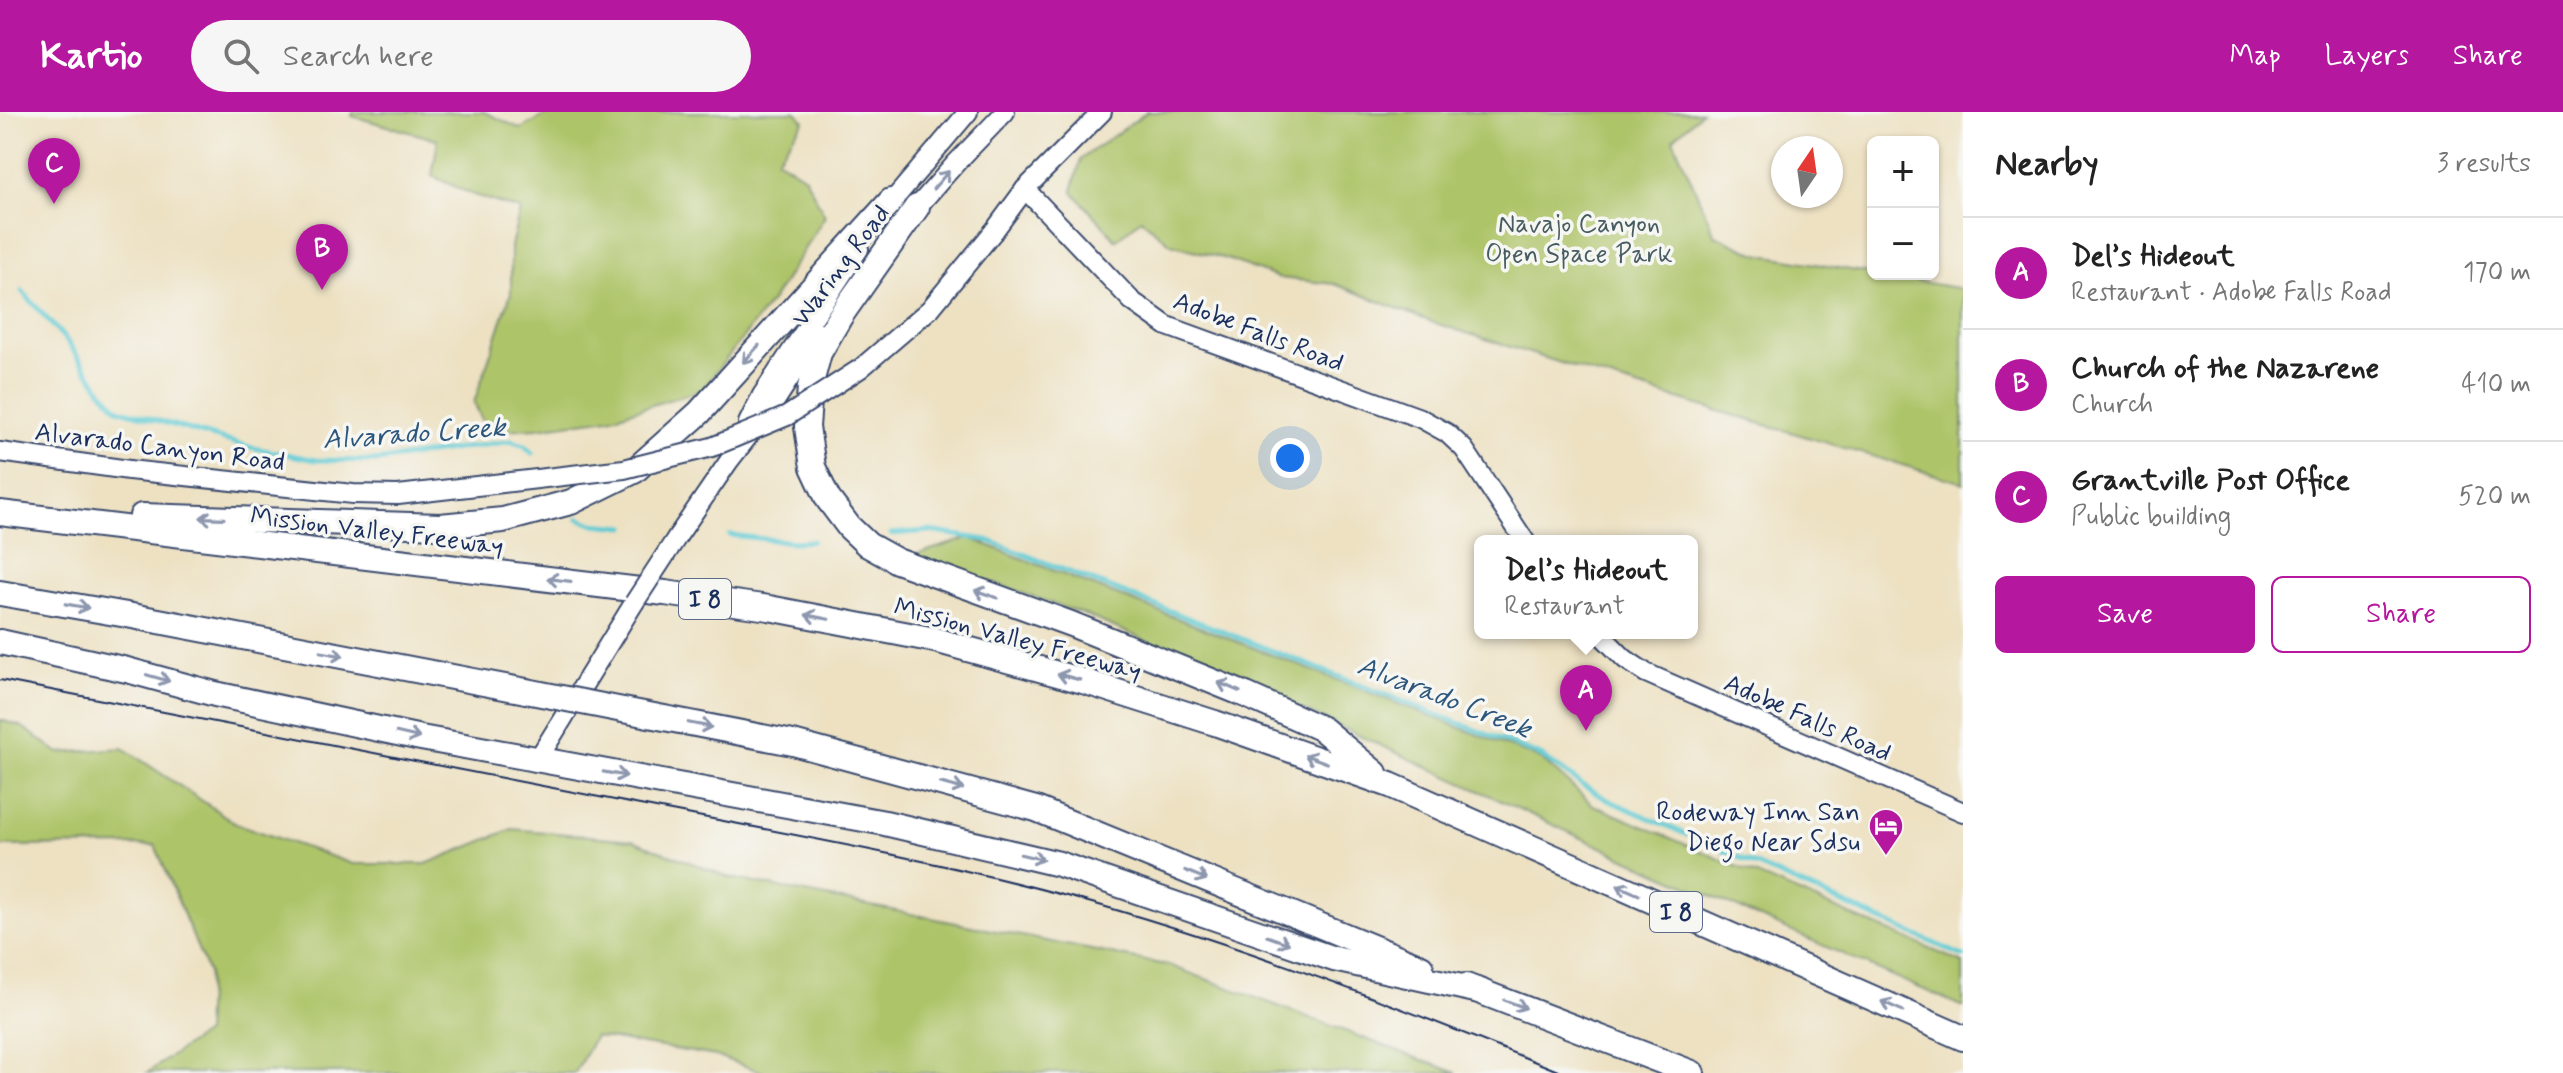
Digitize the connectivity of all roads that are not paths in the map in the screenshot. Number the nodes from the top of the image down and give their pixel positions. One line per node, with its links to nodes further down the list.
1 (968, 112): 5 (street, Waring Road)
2 (1005, 112): 6 (street, Waring Road, one-way to 2)
3 (1102, 112): 4 (street)
4 (1025, 189): 7 (street, Alvarado Canyon Road, bridge); 10 (street, Adobe Falls Road)
5 (891, 201): 8 (street, Waring Road); 9 (highway, one-way to 9)
6 (917, 207): 8 (street, Waring Road); 15 (highway, one-way to 6)
7 (0, 452)
8 (729, 461): 14 (street, Waring Road, bridge)
9 (0, 512): 15 (highway, Mission Valley Freeway / I 8, one-way to 9)
10 (1521, 535)
11 (0, 593): 17 (highway, one-way to 17, bridge)
12 (1605, 639): 16 (street, Adobe Falls Road)
13 (0, 642): 14 (highway, one-way to 14)
14 (538, 759): 17 (highway, one-way to 17)
15 (1390, 785): 18 (highway, Mission Valley Freeway / I 8, one-way to 15)
16 (1963, 812)
17 (1480, 991): 19 (highway, one-way to 19)
18 (1963, 1038)
19 (1692, 1073)

